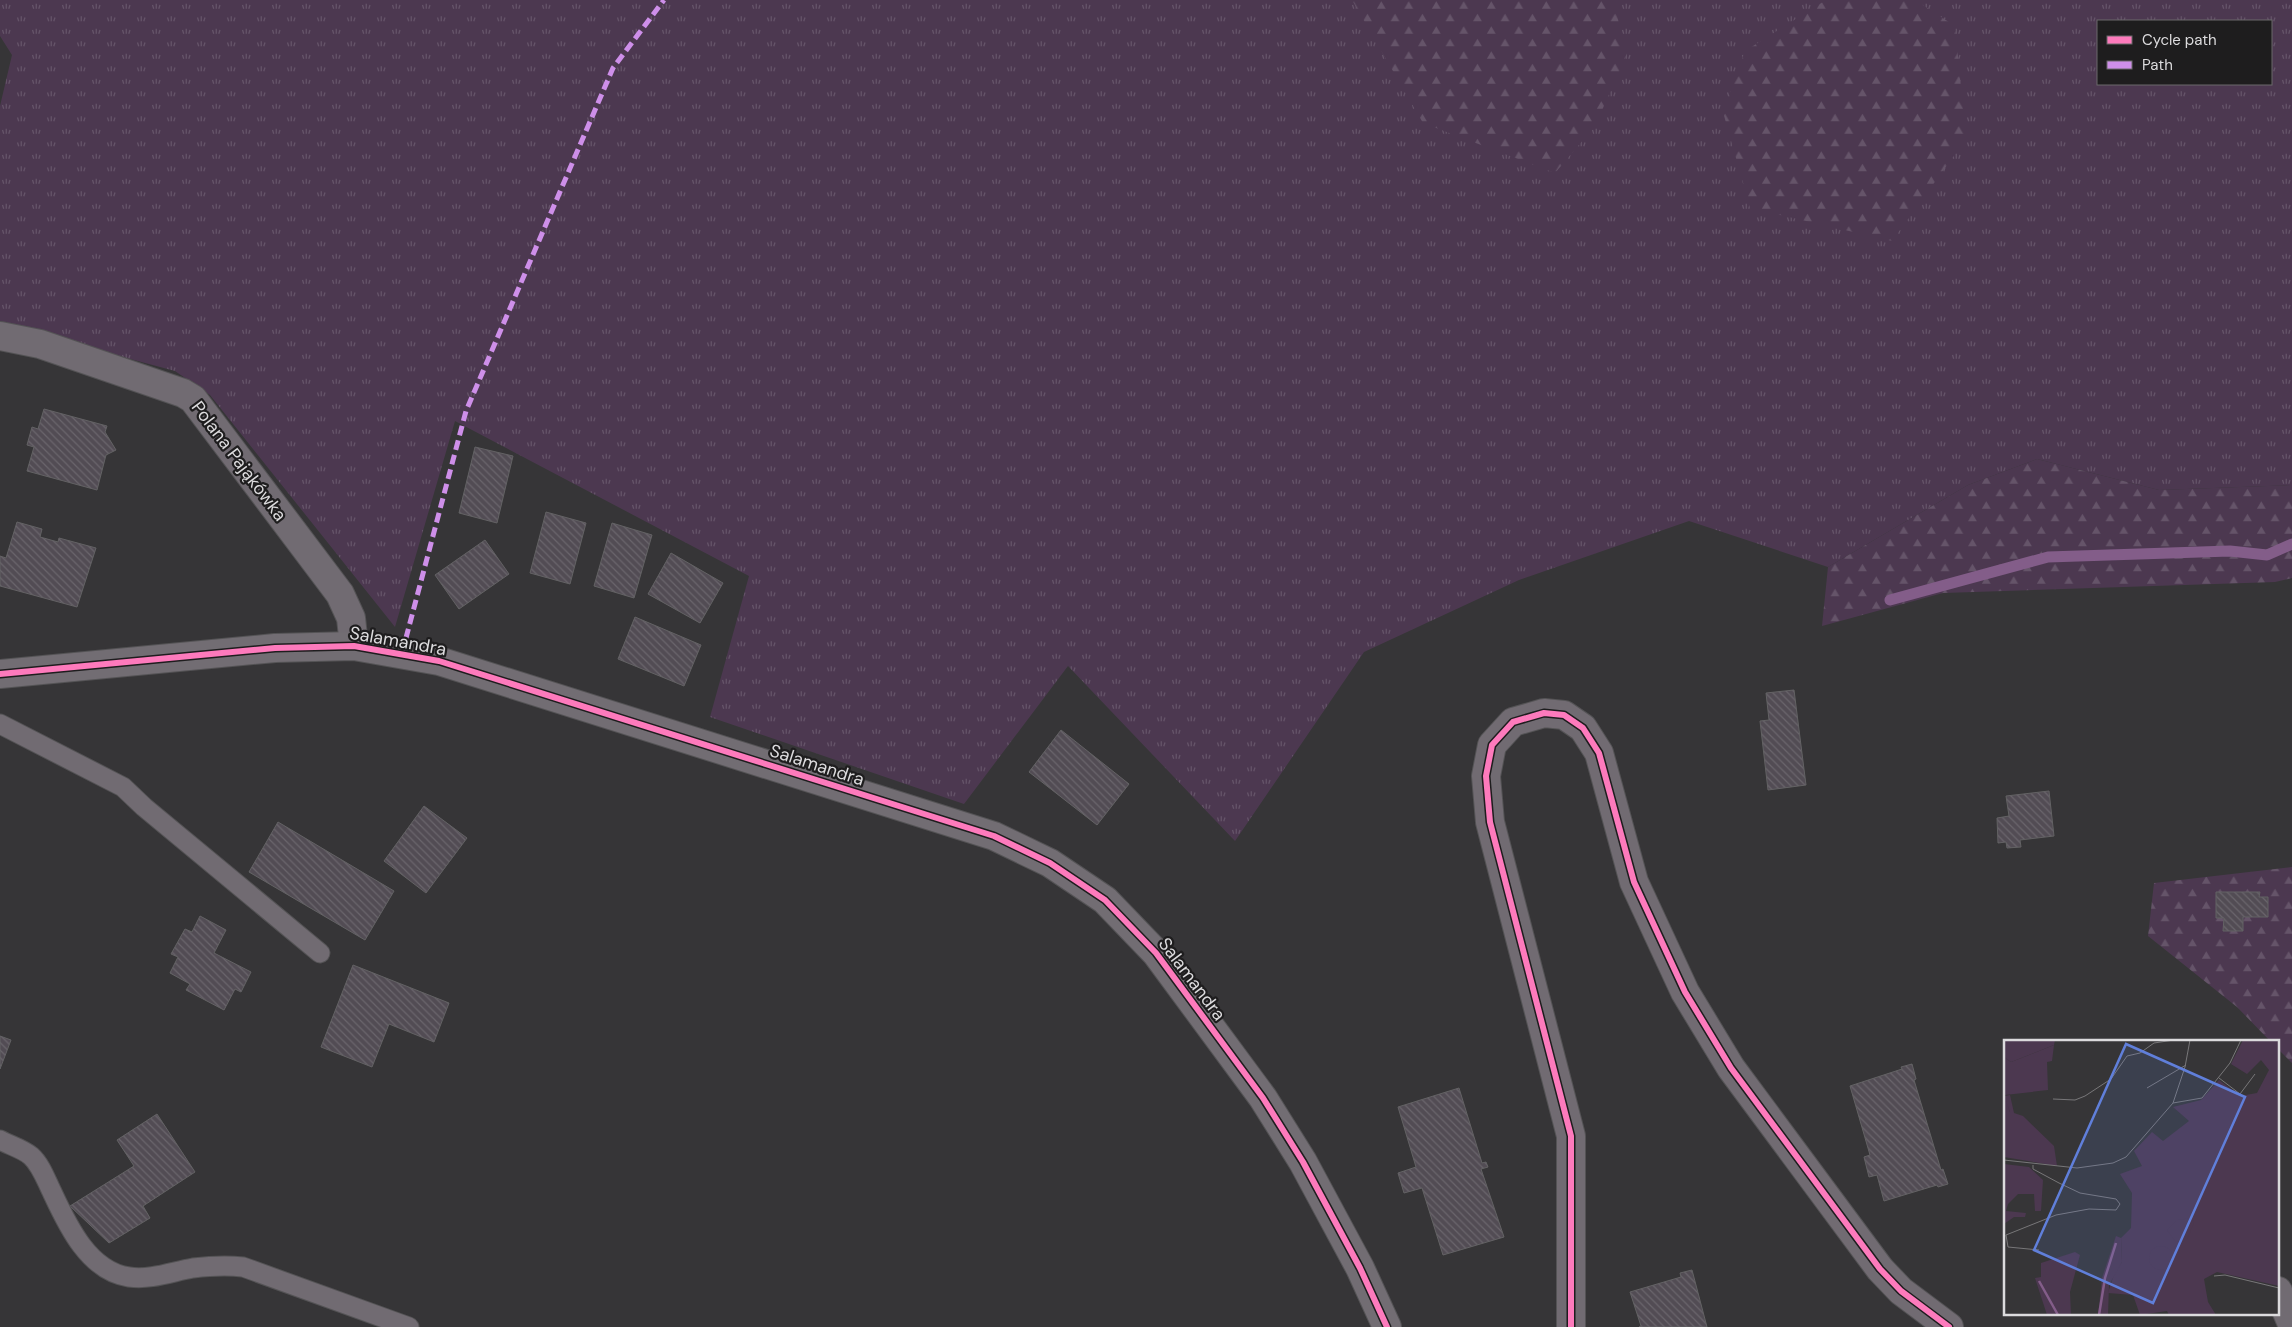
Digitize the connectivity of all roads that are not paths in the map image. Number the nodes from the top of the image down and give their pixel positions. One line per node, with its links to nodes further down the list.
1 (0, 336): 2 (street, Polana Pająkówka)
2 (354, 646): 3 (street, Salamandra); 10 (street, Salamandra)
3 (0, 674)
4 (0, 724): 5 (lane)
5 (320, 953)
6 (0, 1140): 9 (lane)
7 (2280, 1296): 8 (street)
8 (2292, 1324)
9 (409, 1327)
10 (1387, 1327)
11 (1572, 1327): 12 (street)
12 (1949, 1327)

